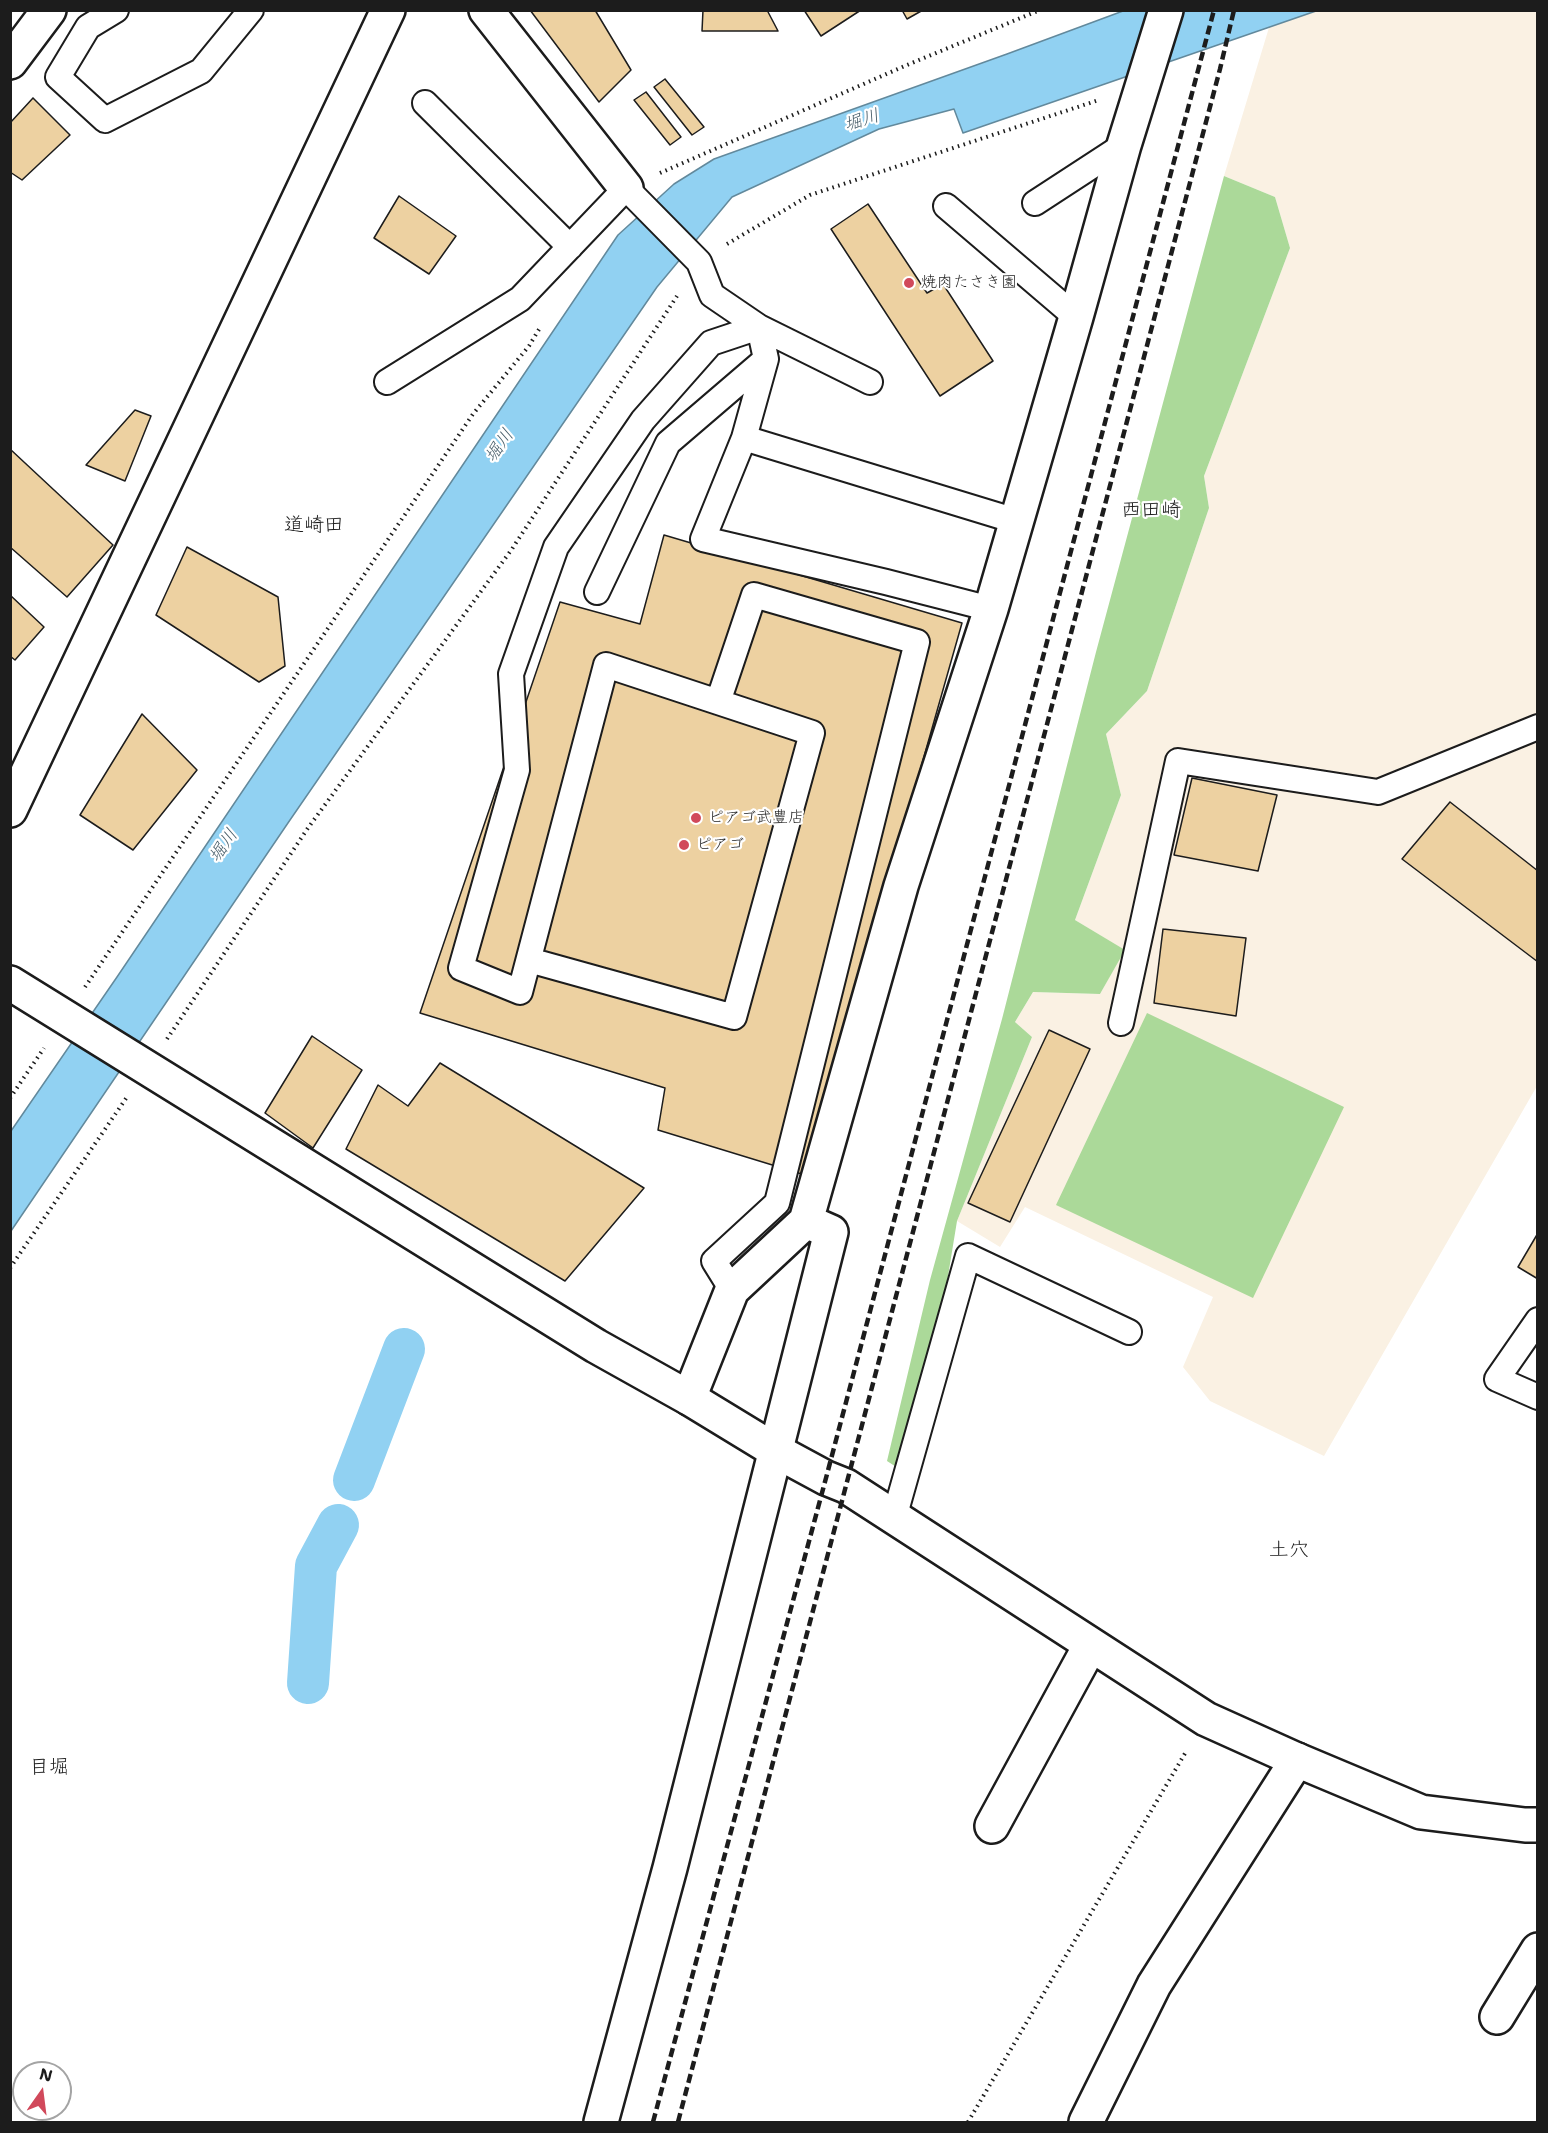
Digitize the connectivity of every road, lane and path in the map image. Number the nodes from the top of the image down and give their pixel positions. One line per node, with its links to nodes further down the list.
1 (49, 10): 8 (street)
2 (116, 10): 3 (lane)
3 (251, 10)
4 (388, 10): 29 (street)
5 (486, 10): 12 (street)
6 (1040, 10): 12 (path)
7 (1166, 10): 9 (street)
8 (10, 62)
9 (1142, 85): 11 (street); 16 (path)
10 (425, 103): 15 (lane)
11 (1124, 145): 13 (lane); 18 (street)
12 (626, 188): 15 (lane); 16 (lane)
13 (1035, 203)
14 (946, 206): 18 (lane)
15 (570, 247): 21 (lane)
16 (699, 262): 19 (lane); 34 (path)
17 (547, 316): 32 (path)
18 (1076, 317): 24 (street)
19 (759, 327): 20 (lane); 22 (lane); 30 (lane)
20 (766, 359): 23 (lane); 25 (lane)
21 (387, 382)
22 (870, 382)
23 (744, 438): 24 (lane); 26 (lane)
24 (1016, 521): 26 (street)
25 (597, 592)
26 (991, 609): 36 (street)
27 (718, 702): 30 (lane); 30 (lane); 38 (lane)
28 (1538, 727): 33 (lane)
29 (10, 810)
30 (529, 960)
31 (10, 983): 32 (street)
32 (66, 1016): 34 (street); 35 (path)
33 (1121, 1023)
34 (147, 1067): 37 (path); 41 (street)
35 (10, 1098)
36 (806, 1221): 38 (street); 43 (street)
37 (10, 1268)
38 (732, 1290): 41 (street)
39 (1538, 1320): 42 (lane)
40 (1129, 1332): 44 (lane)
41 (689, 1398): 43 (street)
42 (1538, 1398)
43 (776, 1451): 44 (street); 52 (street)
44 (894, 1518): 45 (street)
45 (1090, 1646): 46 (street); 49 (street)
46 (1206, 1719): 47 (street); 53 (path)
47 (1297, 1760): 48 (street); 54 (street)
48 (1538, 1825)
49 (992, 1826)
50 (1538, 1950): 51 (street)
51 (1497, 2017)
52 (601, 2122)
53 (968, 2122)
54 (1086, 2122)

